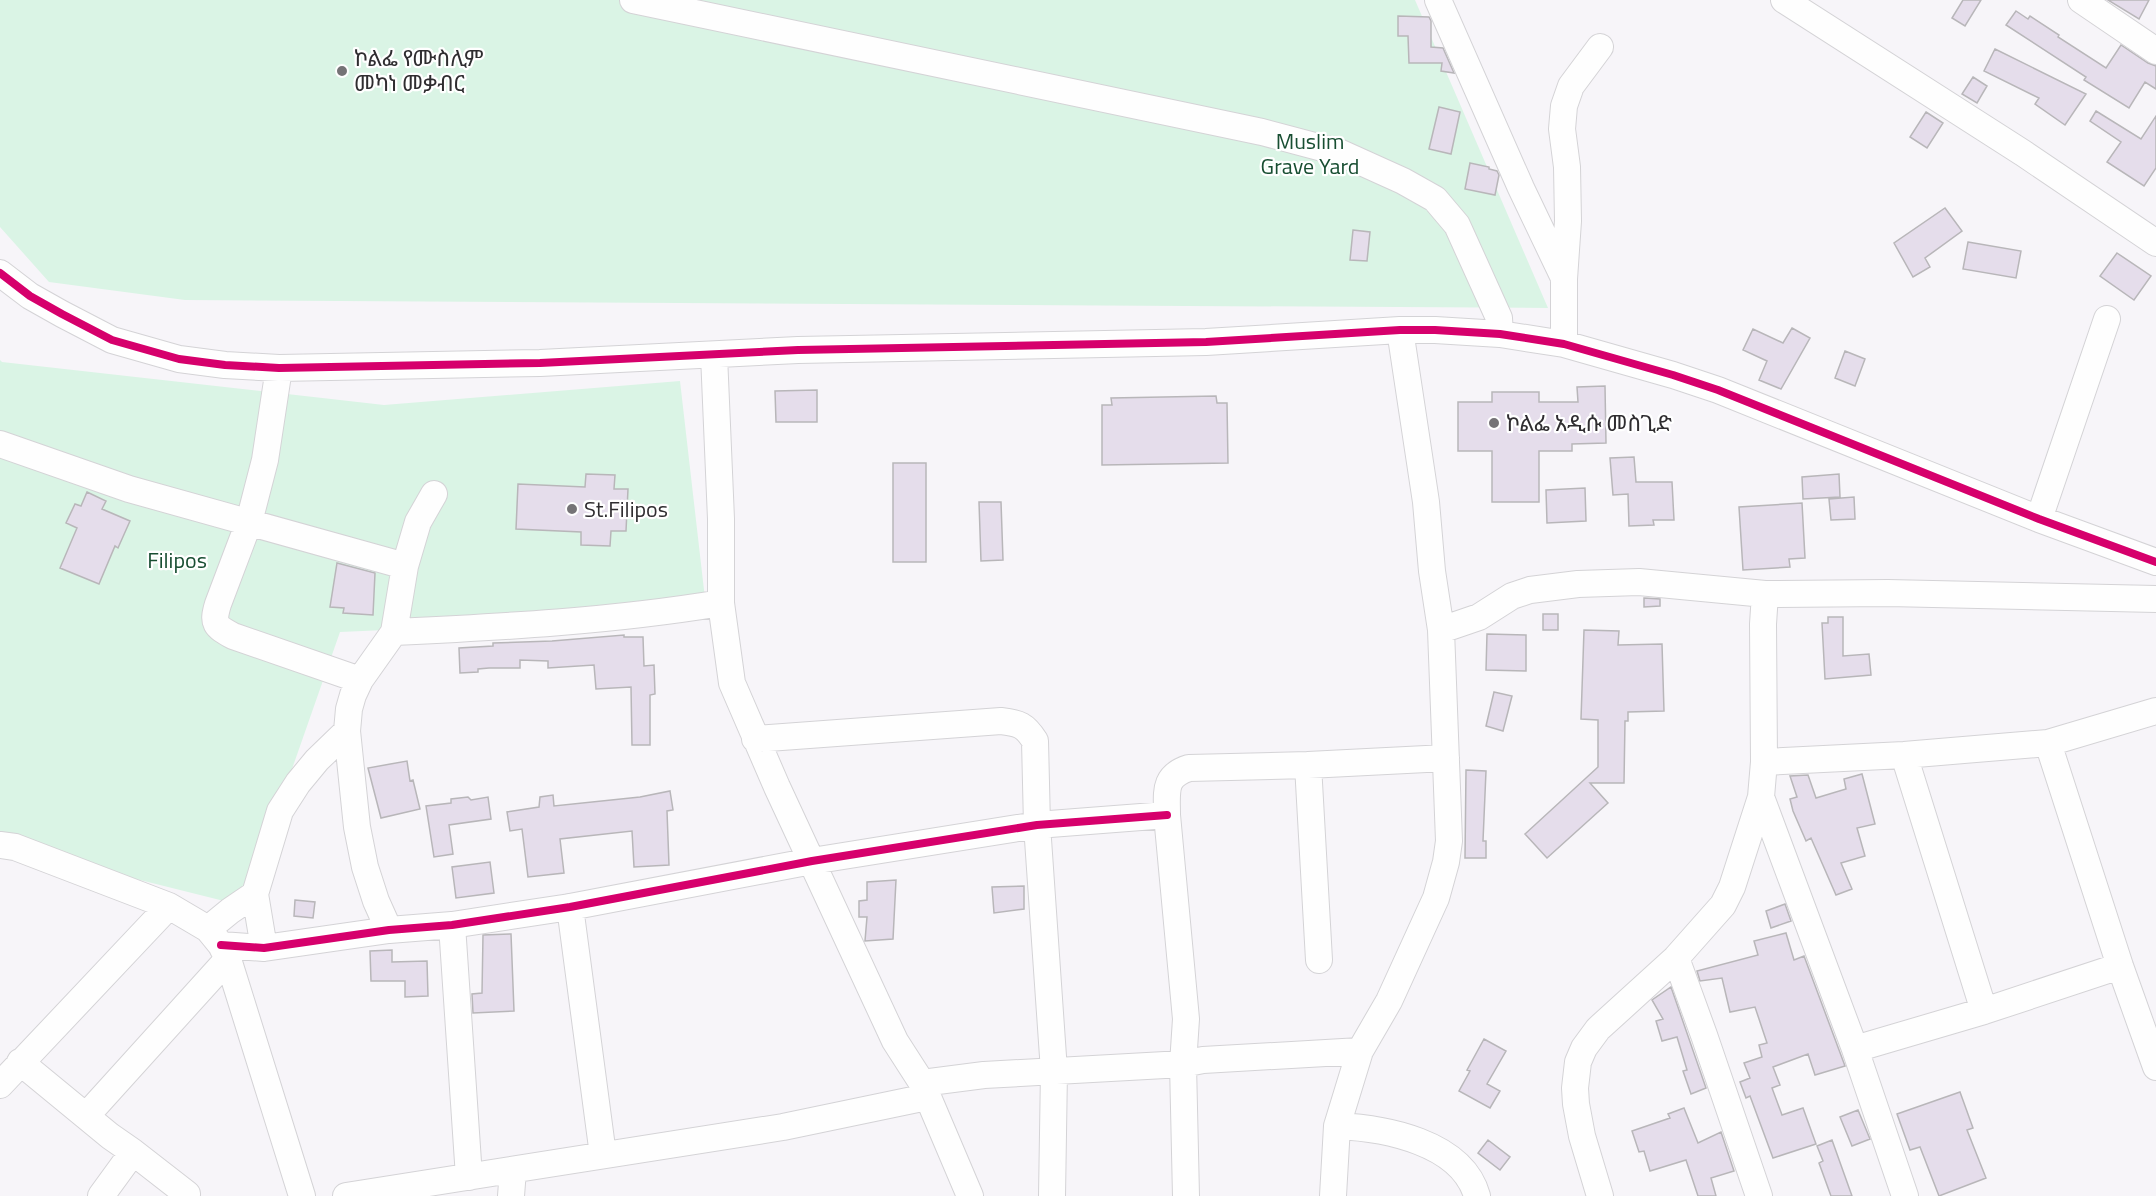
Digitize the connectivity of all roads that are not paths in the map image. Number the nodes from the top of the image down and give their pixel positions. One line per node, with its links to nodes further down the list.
1 (633, 0): 12 (street)
2 (1438, 0): 9 (street)
3 (1784, 0): 7 (street)
4 (2081, 0): 6 (street)
5 (1600, 47): 9 (street)
6 (2156, 51)
7 (2156, 243)
8 (0, 273): 15 (street)
9 (1564, 279): 13 (street)
10 (2107, 319): 18 (street)
11 (1400, 330): 12 (street); 14 (street); 25 (street)
12 (1500, 334): 13 (street)
13 (1564, 344): 18 (street)
14 (714, 355): 15 (street); 24 (street)
15 (279, 368): 19 (street)
16 (0, 444): 19 (street)
17 (434, 494): 21 (street)
18 (2038, 519): 20 (street)
19 (249, 522): 21 (street); 27 (street)
20 (2156, 562)
21 (405, 566): 26 (street)
22 (1765, 594): 23 (street); 25 (street); 34 (street)
23 (2156, 599)
24 (721, 603): 26 (street); 30 (street)
25 (1441, 630): 33 (street)
26 (394, 632): 27 (street)
27 (360, 680): 29 (street)
28 (2156, 711): 31 (street)
29 (347, 731): 41 (street); 45 (street)
30 (755, 739): 38 (street); 40 (street)
31 (2048, 743): 32 (street); 50 (street)
32 (1904, 755): 34 (street); 51 (street)
33 (1446, 758): 35 (street); 53 (street)
34 (1764, 762): 36 (street)
35 (1308, 765): 37 (street); 49 (street)
36 (1761, 797): 48 (street); 52 (street)
37 (1167, 815): 38 (street); 55 (street)
38 (1037, 825): 40 (street); 57 (street)
39 (0, 845): 42 (street)
40 (812, 861): 43 (street); 59 (street)
41 (255, 894): 46 (street); 47 (street)
42 (170, 906): 46 (street); 54 (street)
43 (570, 907): 44 (street); 63 (street)
44 (452, 925): 45 (street); 65 (street)
45 (389, 930): 47 (street)
46 (219, 944): 47 (street); 60 (street); 68 (street)
47 (264, 948)
48 (1676, 958): 76 (street); 77 (street)
49 (1319, 960)
50 (2120, 966): 51 (street); 56 (street)
51 (1984, 1011): 52 (street)
52 (1855, 1049): 78 (street)
53 (1360, 1051): 55 (street); 61 (street)
54 (20, 1062): 58 (street); 60 (street)
55 (1183, 1064): 57 (street); 73 (street)
56 (2156, 1067)
57 (1054, 1071): 59 (street); 72 (street)
58 (0, 1084)
59 (924, 1090): 63 (street); 71 (street)
60 (86, 1116): 62 (street)
61 (1337, 1126): 74 (street); 75 (street)
62 (133, 1152): 66 (street); 67 (street)
63 (603, 1155): 64 (street)
64 (513, 1170): 65 (street); 70 (street)
65 (454, 1184): 69 (street)
66 (187, 1194)
67 (101, 1196)
68 (302, 1196)
69 (346, 1196)
70 (511, 1196)
71 (968, 1196)
72 (1052, 1196)
73 (1186, 1196)
74 (1333, 1196)
75 (1477, 1196)
76 (1600, 1196)
77 (1759, 1196)
78 (1905, 1196)

